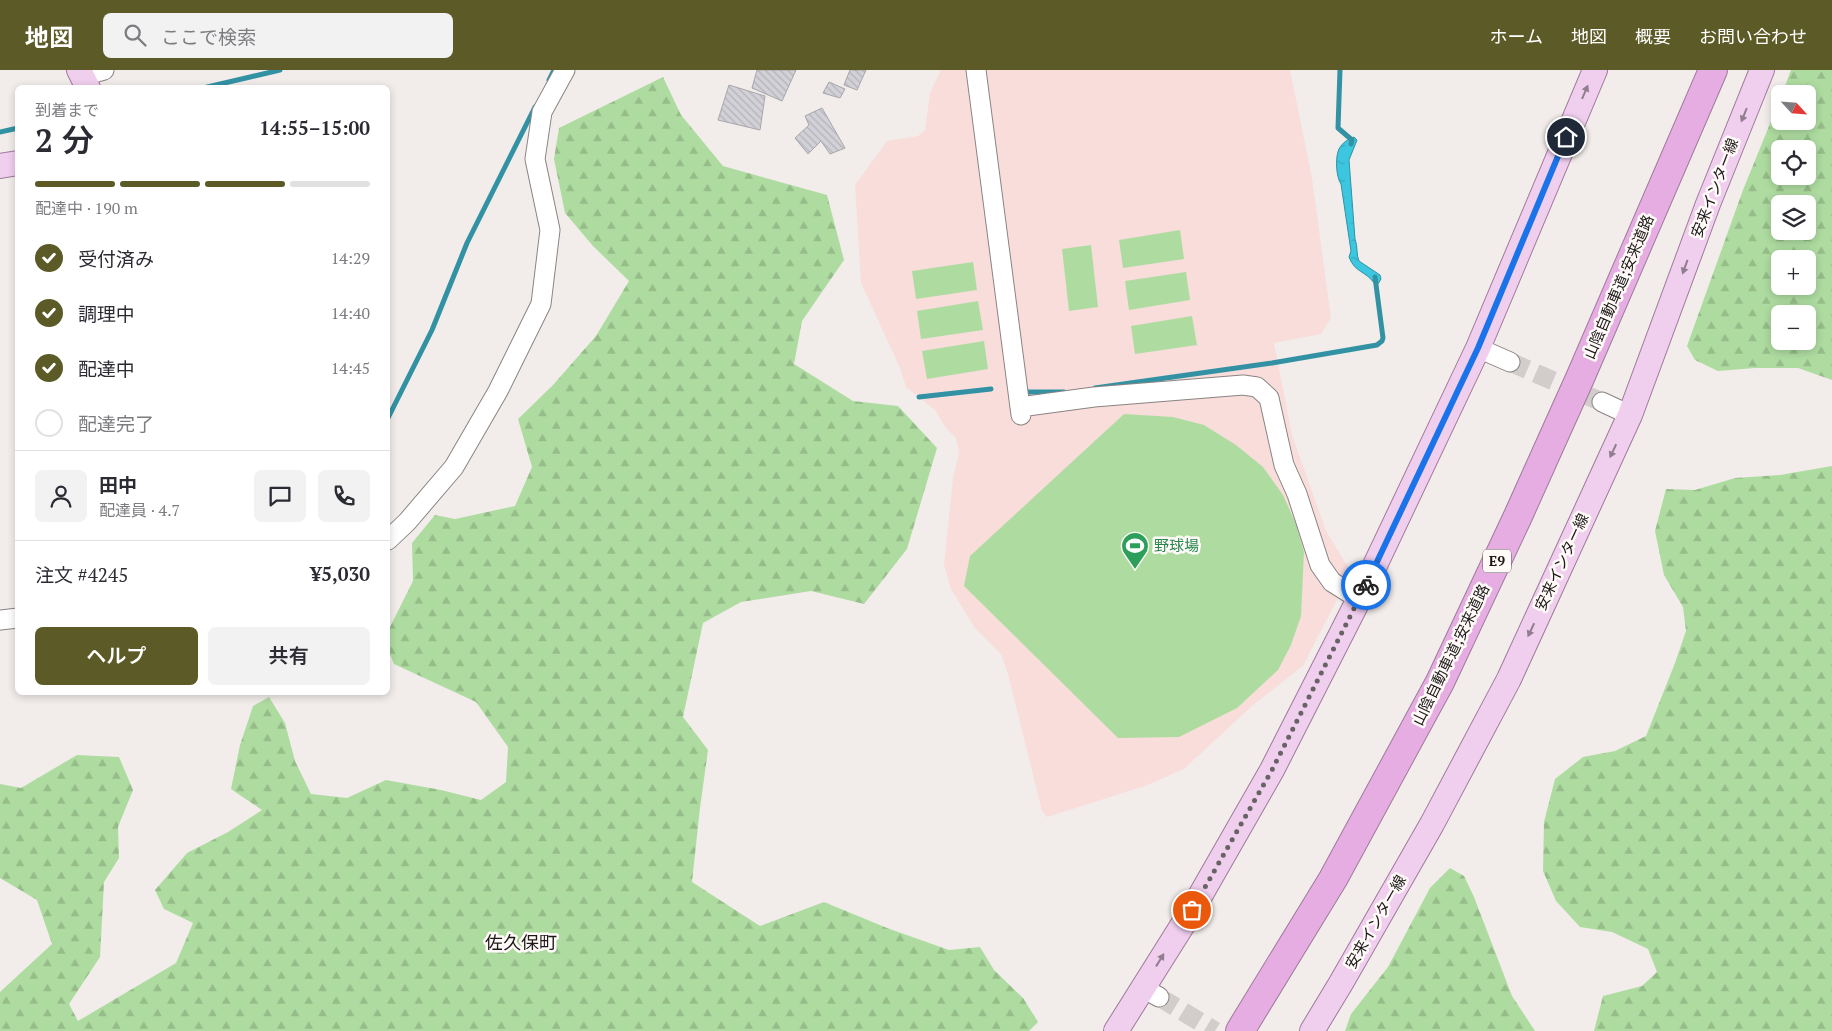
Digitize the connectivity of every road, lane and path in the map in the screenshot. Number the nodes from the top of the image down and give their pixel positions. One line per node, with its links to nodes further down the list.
1 (565, 70): 13 (street)
2 (976, 70): 14 (street)
3 (1595, 70): 9 (main road, one-way to 3)
4 (1703, 70): 18 (highway, 山陰自動車道;安来道路 / E9)
5 (1713, 70): 19 (highway, 山陰自動車道;安来道路 / E9)
6 (1762, 70): 12 (main road, 安来インター線, one-way to 12)
7 (15, 163): 8 (main road)
8 (0, 166)
9 (1478, 348): 10 (street); 14 (main road)
10 (1510, 362)
11 (1602, 402): 12 (street)
12 (1630, 415): 20 (main road, 安来インター線, one-way to 20)
13 (390, 538)
14 (1359, 599): 17 (main road, one-way to 14)
15 (15, 618): 16 (street)
16 (0, 620)
17 (1116, 1031)
18 (1230, 1031)
19 (1240, 1031)
20 (1312, 1031)

